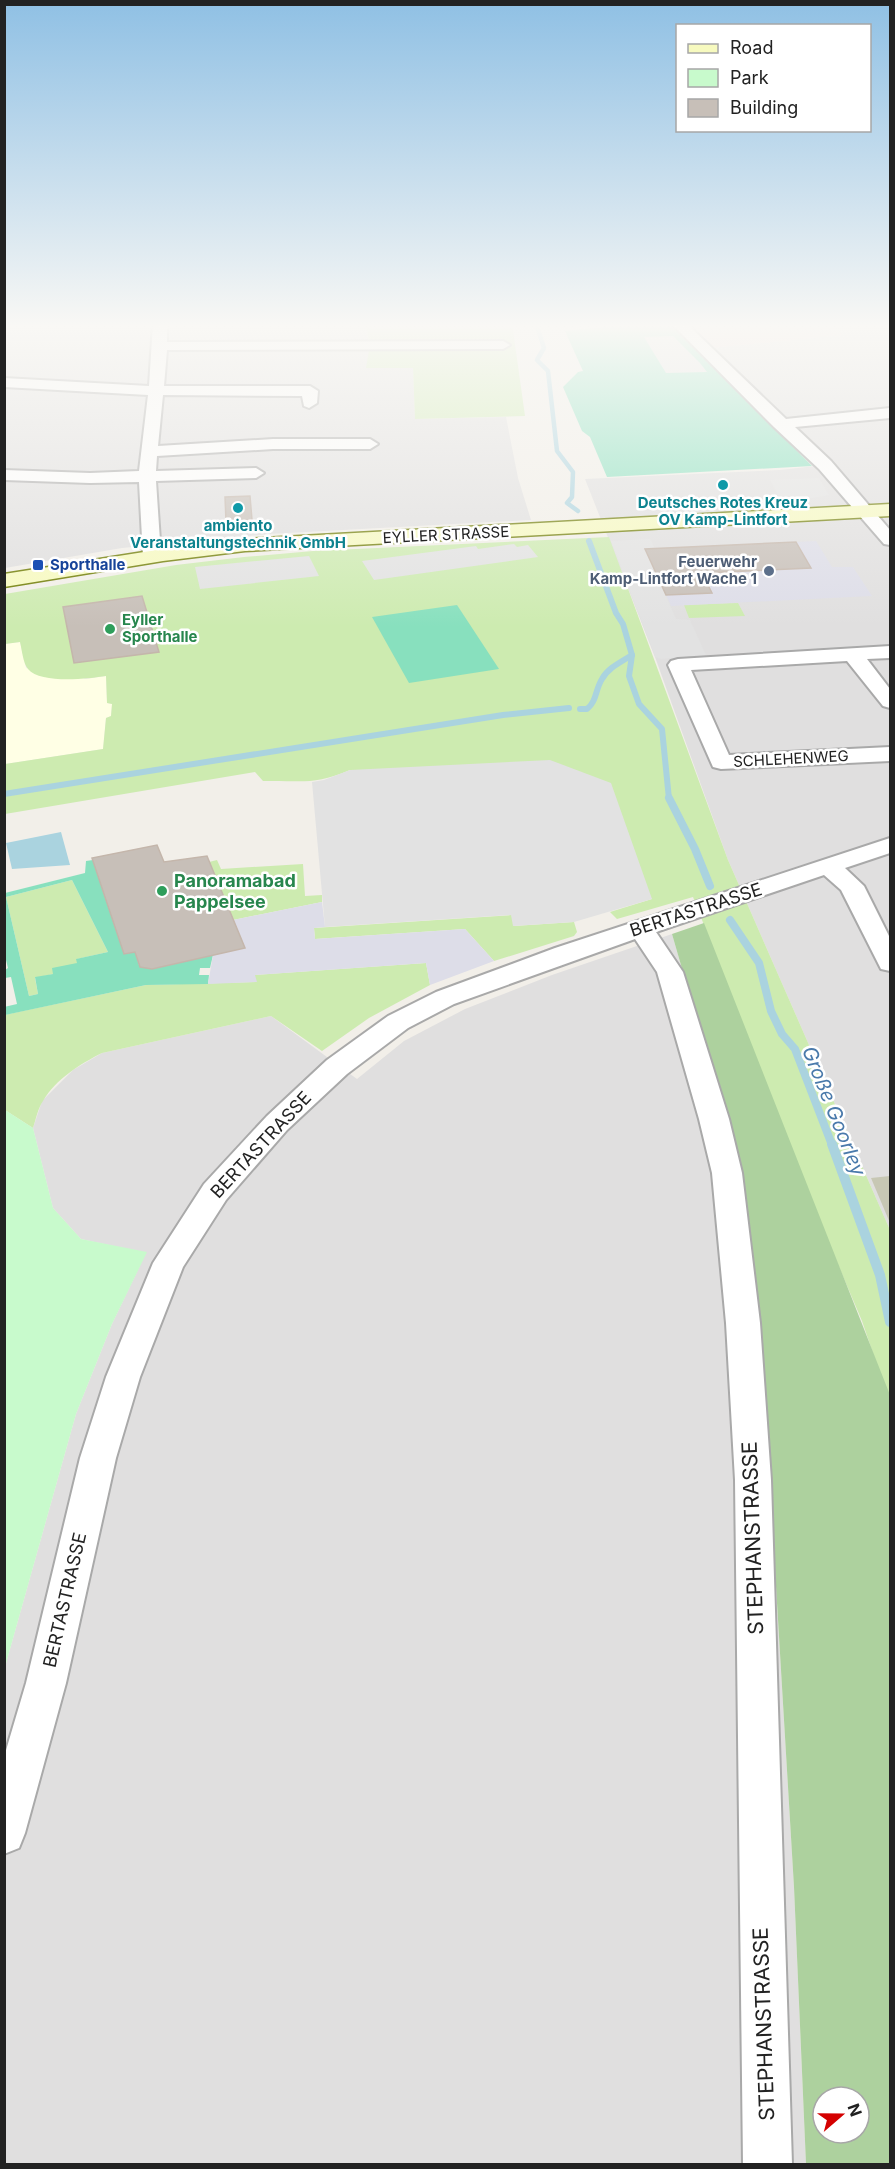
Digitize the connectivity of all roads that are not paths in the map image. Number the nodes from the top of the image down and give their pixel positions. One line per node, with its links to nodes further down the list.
1 (152, 424): 4 (street)
2 (780, 424): 9 (street)
3 (370, 444): 4 (street)
4 (151, 451): 7 (street)
5 (256, 473): 7 (street)
6 (4, 475): 7 (street)
7 (147, 477): 11 (street)
8 (891, 510): 9 (main road, EYLLER STRASSE)
9 (865, 512): 10 (street); 11 (main road, EYLLER STRASSE)
10 (891, 540)
11 (152, 556): 12 (main road, EYLLER STRASSE)
12 (4, 581)
13 (891, 652): 14 (street, SCHLEHENWEG)
14 (853, 655): 15 (street); 16 (street, SCHLEHENWEG)
15 (891, 702)
16 (891, 754)
17 (891, 845): 18 (street, BERTASTRASSE)
18 (828, 866): 19 (street, BERTASTRASSE); 20 (street)
19 (641, 928): 21 (street, BERTASTRASSE); 22 (street, STEPHANSTRASSE)
20 (891, 963)
21 (4, 1833)
22 (768, 2164)

